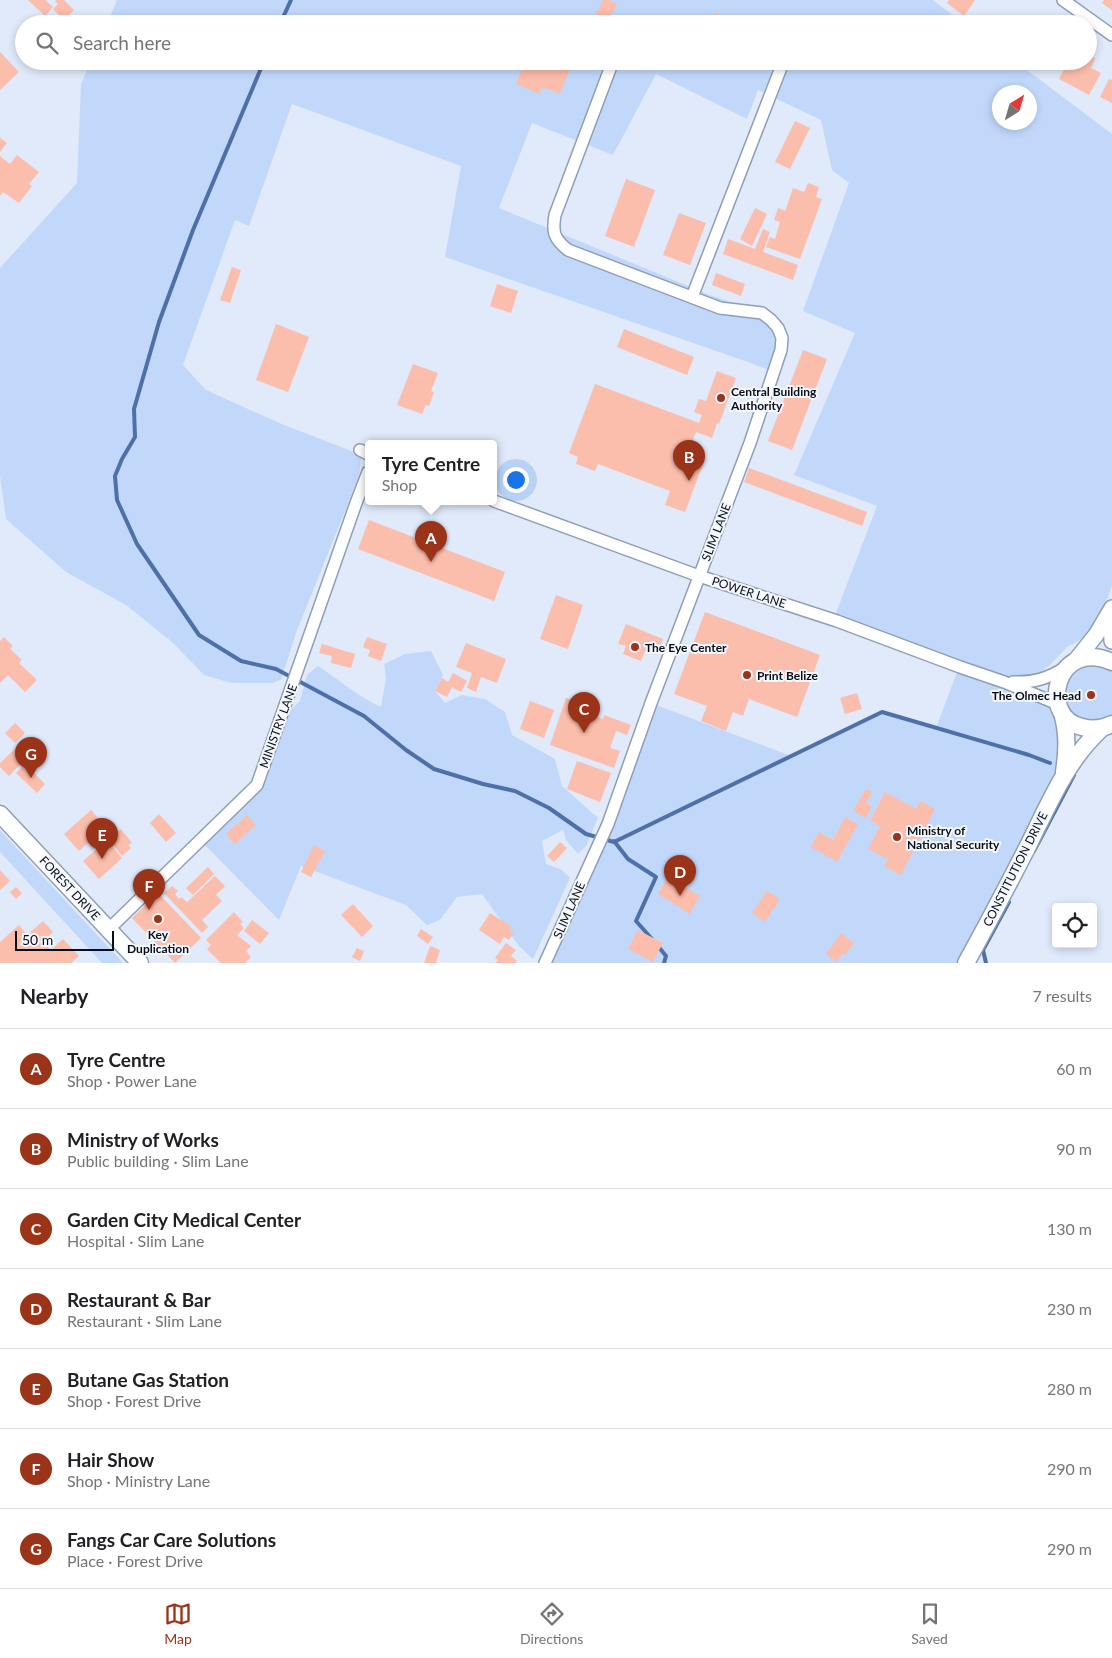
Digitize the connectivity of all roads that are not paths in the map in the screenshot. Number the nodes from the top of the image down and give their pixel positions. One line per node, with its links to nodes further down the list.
1 (1063, 0): 2 (street)
2 (1084, 15)
3 (1097, 24): 4 (street)
4 (1112, 35)
5 (611, 70): 7 (street, SLIM LANE)
6 (780, 70): 7 (street)
7 (692, 297): 10 (street, SLIM LANE)
8 (365, 480): 20 (street, MINISTRY LANE)
9 (497, 502): 10 (street, POWER LANE)
10 (699, 576): 15 (street, POWER LANE); 22 (street, SLIM LANE)
11 (1112, 609): 12 (street); 14 (street)
12 (1112, 641)
13 (1112, 662): 14 (main road)
14 (1072, 663): 15 (street, POWER LANE); 16 (main road, CONSTITUTION DRIVE)
15 (1004, 682): 16 (street, POWER LANE)
16 (1060, 707): 17 (main road); 18 (main road, CONSTITUTION DRIVE)
17 (1108, 727): 18 (main road, CONSTITUTION DRIVE)
18 (1064, 774): 23 (main road, CONSTITUTION DRIVE)
19 (0, 814): 20 (main road, FOREST DRIVE)
20 (109, 929): 21 (main road, FOREST DRIVE)
21 (140, 963)
22 (545, 963)
23 (966, 963)

